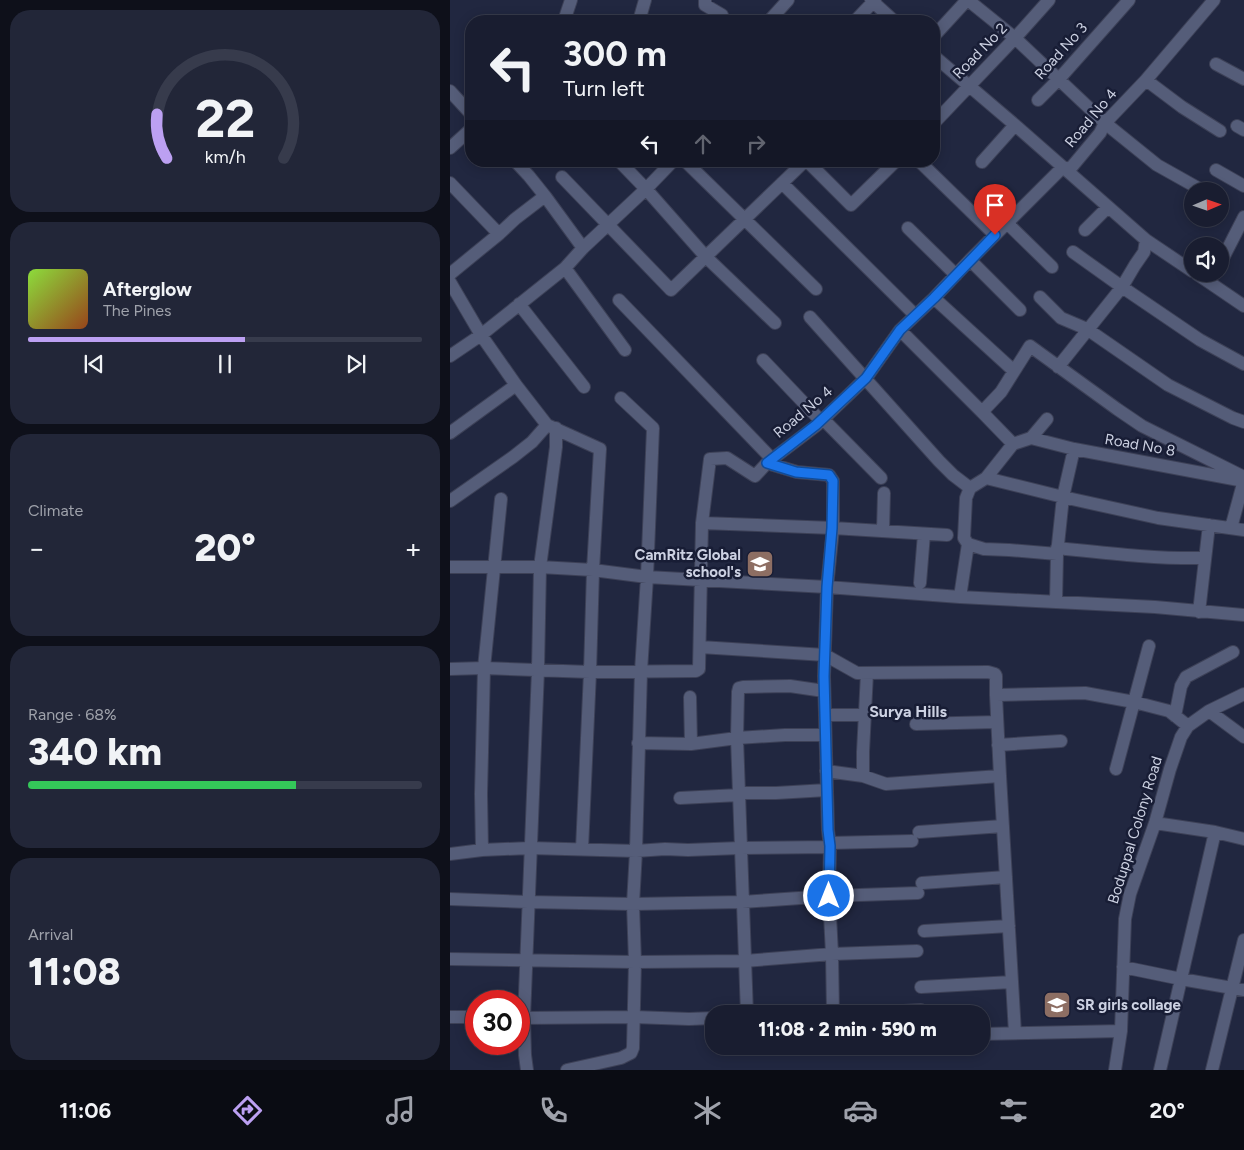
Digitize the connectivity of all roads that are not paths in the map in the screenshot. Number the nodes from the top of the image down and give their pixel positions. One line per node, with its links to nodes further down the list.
1 (571, 0): 10 (street)
2 (645, 0): 11 (street)
3 (705, 0): 12 (street)
4 (788, 0): 13 (street)
5 (967, 0): 16 (street); 17 (street)
6 (1049, 0): 17 (street, Road No 2)
7 (1129, 0): 21 (street, Road No 3)
8 (1214, 0): 22 (street, Road No 4)
9 (873, 1): 14 (street); 15 (street)
10 (566, 15)
11 (641, 15)
12 (722, 15)
13 (774, 15)
14 (861, 15)
15 (888, 15)
16 (940, 29)
17 (1015, 38): 21 (street); 23 (street, Road No 2)
18 (940, 61): 23 (street)
19 (1216, 64): 20 (street)
20 (1243, 75)
21 (1059, 79): 25 (street, Road No 3); 28 (street)
22 (1146, 80): 28 (street, Road No 4); 30 (street)
23 (969, 86): 27 (street, Road No 2); 29 (street)
24 (450, 91): 26 (street)
25 (1038, 100)
26 (465, 107)
27 (940, 117)
28 (1105, 123): 42 (street, Road No 4); 45 (street)
29 (1015, 125): 33 (street); 42 (street)
30 (1220, 131)
31 (465, 134): 32 (street)
32 (450, 148)
33 (982, 162)
34 (521, 167): 50 (street)
35 (624, 167): 49 (street)
36 (667, 167): 49 (street)
37 (691, 167): 53 (street)
38 (799, 167): 47 (street)
39 (812, 167): 40 (street)
40 (890, 167)
41 (924, 167): 59 (street)
42 (1063, 167): 51 (street); 54 (street, Road No 4)
43 (1216, 170): 48 (street)
44 (562, 177): 55 (street)
45 (1187, 182)
46 (450, 183): 58 (street)
47 (782, 183): 53 (street); 82 (street)
48 (1244, 186)
49 (646, 189): 55 (street); 65 (street)
50 (545, 196): 58 (street); 62 (street)
51 (1108, 207): 57 (street); 61 (street)
52 (1244, 217): 60 (street)
53 (744, 220): 65 (street); 75 (street)
54 (1007, 223): 59 (street, Road No 4); 68 (street)
55 (608, 225): 62 (street); 65 (street)
56 (908, 228): 71 (street)
57 (1085, 230)
58 (499, 234): 70 (street)
59 (995, 235): 66 (street, Road No 4)
60 (1239, 239): 64 (street)
61 (1146, 240): 67 (street); 74 (street)
62 (583, 248): 69 (street)
63 (1072, 252): 74 (street)
64 (1229, 252)
65 (706, 257): 84 (street)
66 (970, 260): 71 (street, Road No 4); 81 (street)
67 (1184, 266)
68 (1052, 267)
69 (565, 268): 79 (street); 88 (street)
70 (450, 274)
71 (956, 275): 77 (street, Road No 4)
72 (450, 282): 87 (street)
73 (1217, 282): 80 (street)
74 (1122, 287): 85 (street); 91 (street)
75 (816, 289)
76 (1040, 297): 85 (street)
77 (934, 298): 82 (street, Road No 4); 93 (street)
78 (619, 300): 107 (street)
79 (519, 304): 87 (street); 96 (street)
80 (1244, 306)
81 (1020, 310)
82 (915, 315): 86 (street, Road No 4)
83 (810, 317): 94 (street)
84 (775, 323)
85 (1087, 329): 92 (street); 101 (street)
86 (900, 330): 94 (street, Road No 4); 98 (street)
87 (481, 335): 89 (street); 95 (street)
88 (625, 350)
89 (450, 356)
90 (763, 360): 100 (street)
91 (1244, 364)
92 (1058, 367): 93 (street); 110 (street)
93 (1014, 371): 98 (street)
94 (866, 378): 100 (street, Road No 4); 111 (street)
95 (516, 385): 102 (street); 103 (street)
96 (584, 387)
97 (621, 398): 130 (street)
98 (982, 412): 105 (street)
99 (1047, 418): 104 (street)
100 (822, 420): 107 (street, Road No 4); 108 (street)
101 (1244, 422)
102 (552, 427): 115 (street); 128 (street); 129 (street)
103 (450, 433)
104 (1031, 438): 105 (street); 106 (street, Road No 8)
105 (1014, 444): 109 (street)
106 (1074, 449): 110 (street, Road No 8); 113 (street)
107 (770, 461): 116 (street, Road No 4); 118 (street)
108 (881, 478)
109 (986, 478): 111 (street); 113 (street)
110 (1244, 479): 119 (street)
111 (970, 488): 123 (street)
112 (884, 493): 120 (street)
113 (1063, 498): 117 (street); 124 (street)
114 (501, 499): 127 (street)
115 (450, 501)
116 (702, 524): 118 (street); 131 (street, Road No 4)
117 (1209, 525): 119 (street); 125 (street)
118 (832, 528): 120 (street); 133 (street)
119 (1238, 529)
120 (883, 531): 121 (street)
121 (924, 534): 122 (street); 132 (street)
122 (947, 535)
123 (968, 544): 124 (street); 134 (street)
124 (1057, 551): 125 (street); 135 (street)
125 (1205, 558): 136 (street)
126 (450, 567): 127 (street)
127 (494, 568): 128 (street); 142 (street)
128 (540, 568): 129 (street); 144 (street)
129 (593, 570): 130 (street); 146 (street)
130 (647, 577): 131 (street); 145 (street)
131 (700, 580): 133 (street); 139 (street, Road No 4)
132 (920, 583)
133 (827, 587): 134 (street); 141 (street)
134 (960, 597): 135 (street)
135 (1056, 602): 136 (street)
136 (1199, 612): 137 (street)
137 (1244, 615)
138 (1149, 646): 152 (street)
139 (700, 647): 141 (street); 145 (street, Road No 4)
140 (1233, 652): 156 (street)
141 (825, 655): 147 (street); 148 (street)
142 (484, 668): 143 (street, Road No 4); 144 (street, Road No 4); 182 (street)
143 (450, 669)
144 (538, 670): 146 (street, Road No 4); 179 (street)
145 (641, 671): 146 (street, Road No 4); 164 (street)
146 (590, 672): 181 (street)
147 (867, 673): 150 (street); 155 (street)
148 (824, 692): 154 (street); 162 (street)
149 (1244, 694): 153 (street, Boduppal Colony Road)
150 (996, 695): 152 (street); 157 (street)
151 (690, 697): 165 (street)
152 (1134, 702): 156 (street); 167 (street)
153 (1209, 711): 159 (street, Boduppal Colony Road); 161 (street)
154 (825, 715): 155 (street); 160 (street)
155 (864, 715): 169 (street)
156 (1175, 716): 159 (street)
157 (997, 722): 158 (street); 166 (street)
158 (916, 724)
159 (1188, 726): 174 (street, Boduppal Colony Road)
160 (825, 735): 162 (street); 168 (street)
161 (1244, 737)
162 (737, 738): 165 (street); 172 (street)
163 (1061, 741): 166 (street)
164 (638, 744): 165 (street); 183 (street)
165 (691, 744)
166 (998, 745): 170 (street)
167 (1116, 769)
168 (826, 771): 169 (street); 171 (street)
169 (863, 776): 170 (street)
170 (1000, 776): 175 (street)
171 (827, 790): 172 (street); 178 (street)
172 (739, 794): 173 (street); 180 (street)
173 (680, 798)
174 (1155, 822): 176 (street); 200 (street, Boduppal Colony Road)
175 (1003, 826): 178 (street); 185 (street)
176 (1215, 832): 177 (street); 201 (street)
177 (1244, 839)
178 (830, 845): 180 (street); 186 (street)
179 (530, 848): 181 (street); 182 (street); 188 (street)
180 (740, 848): 183 (street); 189 (street)
181 (582, 849): 183 (street)
182 (482, 850): 184 (street)
183 (636, 850): 190 (street)
184 (450, 854)
185 (1006, 877): 186 (street); 191 (street)
186 (829, 896): 189 (street); 195 (street)
187 (450, 899): 188 (street)
188 (528, 902): 190 (street); 197 (street)
189 (742, 902): 190 (street); 198 (street)
190 (633, 904): 199 (street)
191 (1009, 926): 192 (street); 202 (street)
192 (924, 931)
193 (1244, 940): 204 (street)
194 (918, 951): 195 (street)
195 (832, 954): 198 (street); 207 (street)
196 (450, 959): 197 (street)
197 (526, 961): 199 (street); 205 (street)
198 (744, 961): 199 (street); 206 (street)
199 (635, 962): 210 (street)
200 (1123, 967): 201 (street); 213 (street, Boduppal Colony Road)
201 (1181, 979): 204 (street); 220 (street)
202 (1012, 982): 203 (street); 214 (street)
203 (921, 987)
204 (1239, 989): 221 (street)
205 (523, 990)
206 (746, 1005)
207 (833, 1005)
208 (450, 1017): 209 (street)
209 (465, 1017)
210 (634, 1017): 211 (street); 212 (street); 218 (street)
211 (530, 1018)
212 (705, 1018)
213 (1121, 1031): 214 (street); 219 (street, Boduppal Colony Road)
214 (1015, 1033): 215 (street)
215 (990, 1034)
216 (525, 1055): 217 (street)
217 (527, 1070)
218 (567, 1070)
219 (1115, 1070)
220 (1160, 1070)
221 (1212, 1070)

